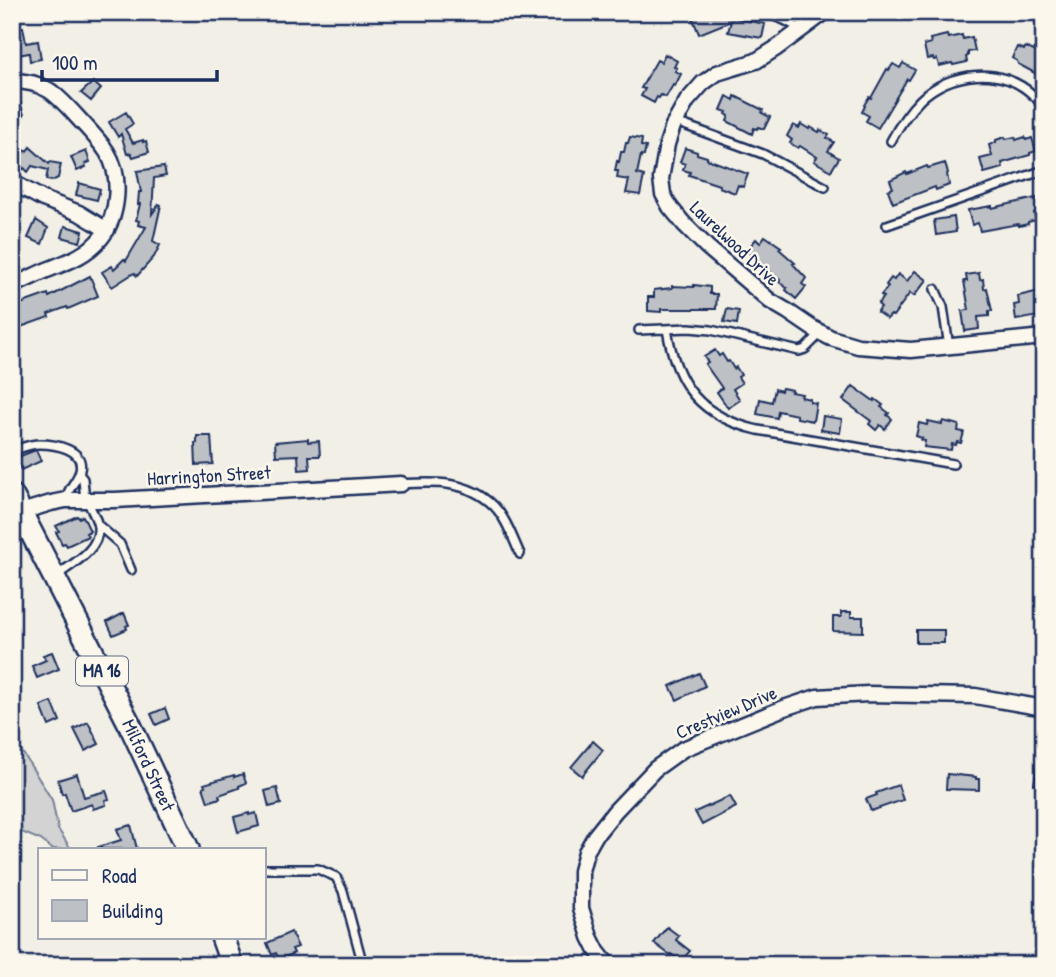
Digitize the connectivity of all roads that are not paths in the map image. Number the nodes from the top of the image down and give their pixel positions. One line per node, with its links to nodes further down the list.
1 (763, 12): 3 (lane)
2 (825, 12): 3 (street, Laurelwood Drive)
3 (801, 30): 6 (street, Laurelwood Drive)
4 (12, 81): 12 (street)
5 (1044, 109): 7 (lane)
6 (676, 122): 10 (lane); 17 (street, Laurelwood Drive)
7 (891, 141)
8 (1044, 170): 11 (lane)
9 (12, 182): 12 (street)
10 (825, 187)
11 (887, 225)
12 (107, 230): 13 (street)
13 (12, 286)
14 (935, 289): 19 (lane)
15 (667, 329): 16 (lane); 17 (lane); 21 (lane)
16 (639, 330)
17 (821, 333): 19 (street, Laurelwood Drive)
18 (1044, 337): 19 (street, Laurelwood Drive)
19 (949, 348)
20 (12, 451): 22 (lane)
21 (953, 464)
22 (79, 474): 24 (lane); 25 (lane)
23 (401, 484): 25 (street, Harrington Street); 28 (lane)
24 (66, 500): 25 (street, Harrington Street); 26 (street, Harrington Street)
25 (86, 500): 27 (lane)
26 (17, 504): 30 (main road, Milford Street / MA 16)
27 (98, 525): 29 (lane); 30 (lane)
28 (520, 554)
29 (131, 570)
30 (54, 577): 32 (main road, Milford Street / MA 16)
31 (1044, 708): 37 (street, Crestview Drive)
32 (188, 848)
33 (266, 869): 36 (lane)
34 (223, 939): 35 (main road)
35 (232, 965)
36 (363, 965)
37 (608, 965)

